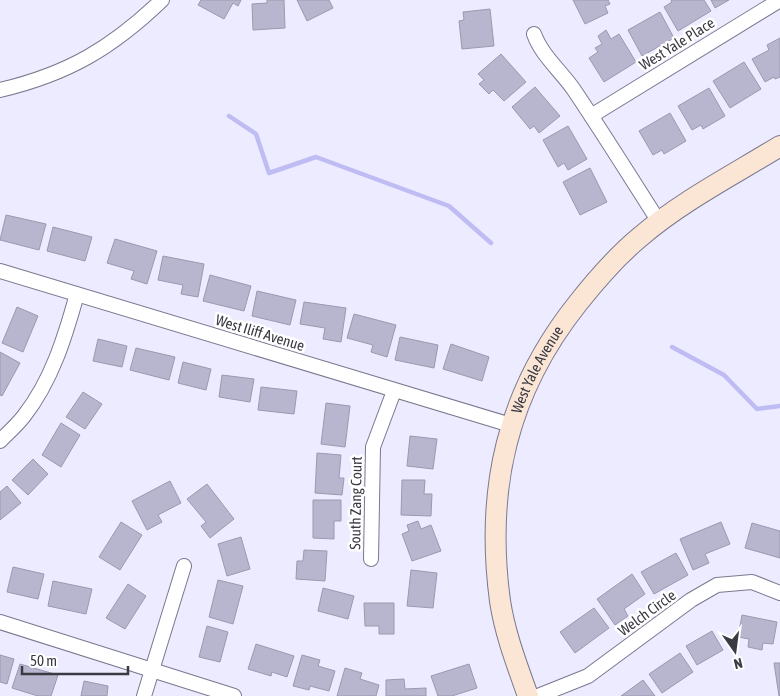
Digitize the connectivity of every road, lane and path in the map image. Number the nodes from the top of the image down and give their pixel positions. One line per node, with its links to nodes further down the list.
1 (162, 0): 4 (street)
2 (780, 0): 5 (street, West Yale Place)
3 (534, 34): 5 (street)
4 (0, 90)
5 (592, 116): 7 (street)
6 (780, 146): 7 (street, West Yale Avenue)
7 (659, 222): 11 (street, West Yale Avenue)
8 (0, 272): 9 (street, West Iliff Avenue)
9 (77, 294): 10 (street, West Iliff Avenue); 12 (street)
10 (394, 391): 11 (street, West Iliff Avenue); 13 (street, South Zang Court)
11 (511, 425): 20 (street, West Yale Avenue)
12 (0, 441)
13 (371, 559)
14 (184, 566): 17 (street)
15 (780, 594): 21 (street, Welch Circle)
16 (0, 622): 17 (street)
17 (152, 669): 18 (street); 19 (street)
18 (144, 696)
19 (234, 696)
20 (528, 696)
21 (538, 696)

